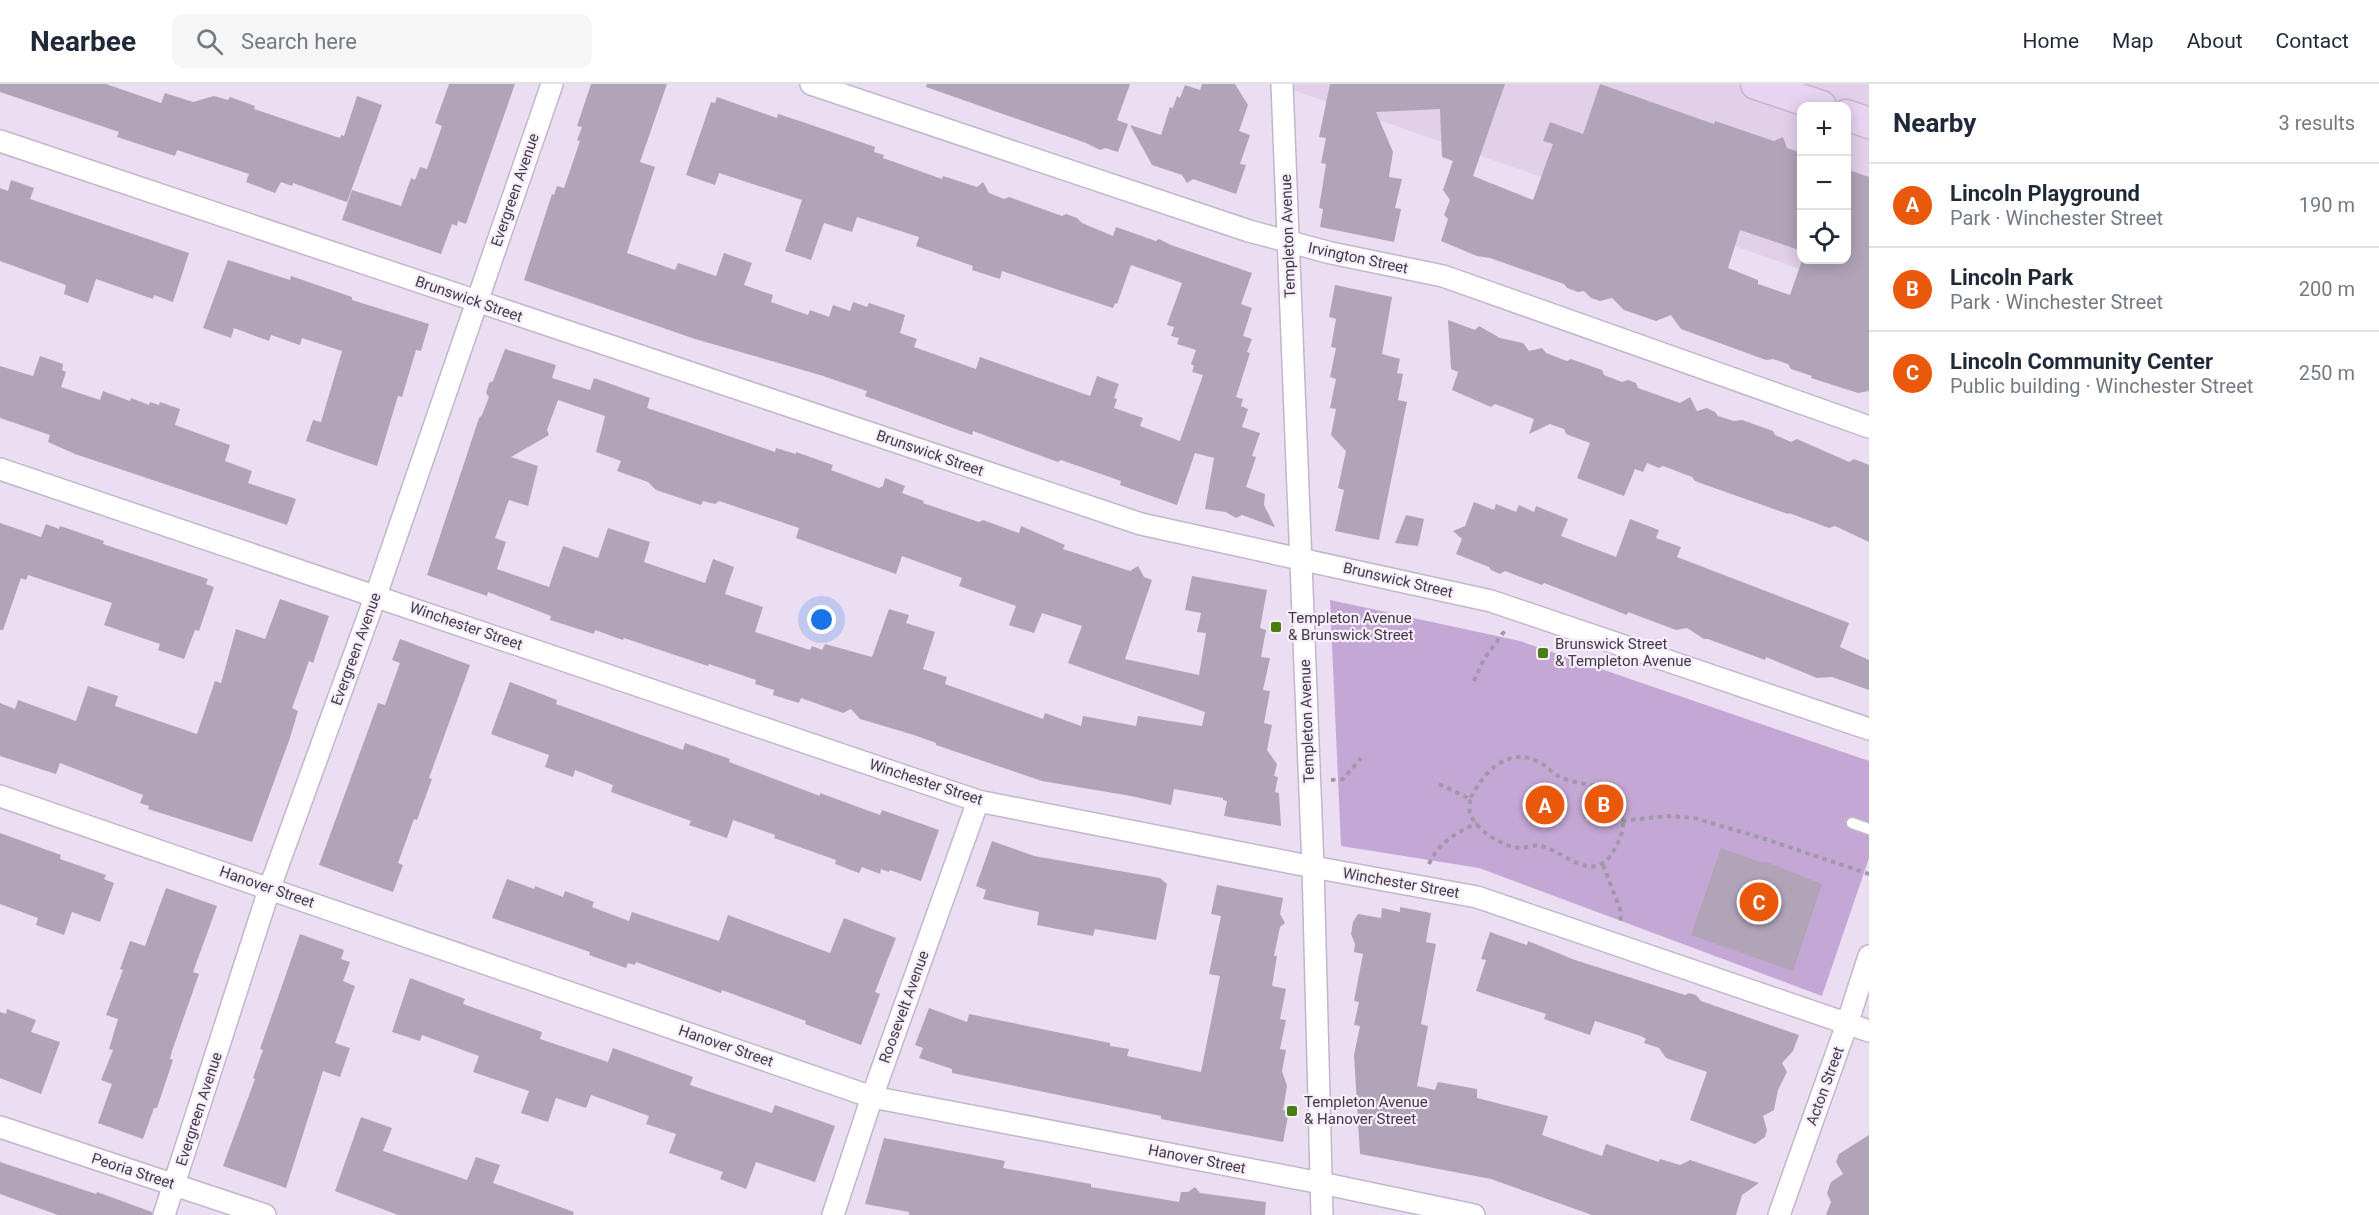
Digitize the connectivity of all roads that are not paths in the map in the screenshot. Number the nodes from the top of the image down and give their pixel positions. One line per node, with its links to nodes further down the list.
1 (552, 84): 10 (street, Evergreen Avenue)
2 (811, 84): 9 (street, Irvington Street)
3 (1282, 84): 9 (street, Templeton Avenue)
4 (1756, 84): 5 (main road)
5 (1809, 102)
6 (1851, 117): 7 (main road)
7 (1869, 123)
8 (0, 141): 10 (street, Brunswick Street)
9 (1288, 242): 11 (street, Irvington Street); 13 (street, Templeton Avenue)
10 (476, 301): 13 (street, Brunswick Street); 14 (street, Evergreen Avenue)
11 (1869, 427)
12 (0, 469): 14 (street, Winchester Street)
13 (1301, 558): 15 (street, Brunswick Street); 20 (street, Templeton Avenue)
14 (376, 595): 17 (street, Winchester Street); 21 (street, Evergreen Avenue)
15 (1869, 729)
16 (0, 796): 21 (street, Hanover Street)
17 (978, 801): 20 (street, Winchester Street); 25 (street, Roosevelt Avenue)
18 (1851, 823): 19 (lane)
19 (1869, 830)
20 (1313, 867): 23 (street, Winchester Street); 27 (street, Templeton Avenue)
21 (270, 887): 25 (street, Hanover Street); 28 (street, Evergreen Avenue)
22 (1869, 956): 23 (street, Acton Street)
23 (1847, 1024): 24 (street, Winchester Street); 34 (street, Acton Street)
24 (1869, 1031)
25 (872, 1097): 27 (street, Hanover Street); 31 (street, Roosevelt Avenue)
26 (0, 1126): 28 (street, Peoria Street)
27 (1321, 1183): 32 (street, Templeton Avenue); 33 (street, Hanover Street)
28 (174, 1184): 29 (street, Evergreen Avenue); 30 (street, Peoria Street)
29 (164, 1215)
30 (265, 1215)
31 (833, 1215)
32 (1322, 1215)
33 (1474, 1215)
34 (1779, 1215)

